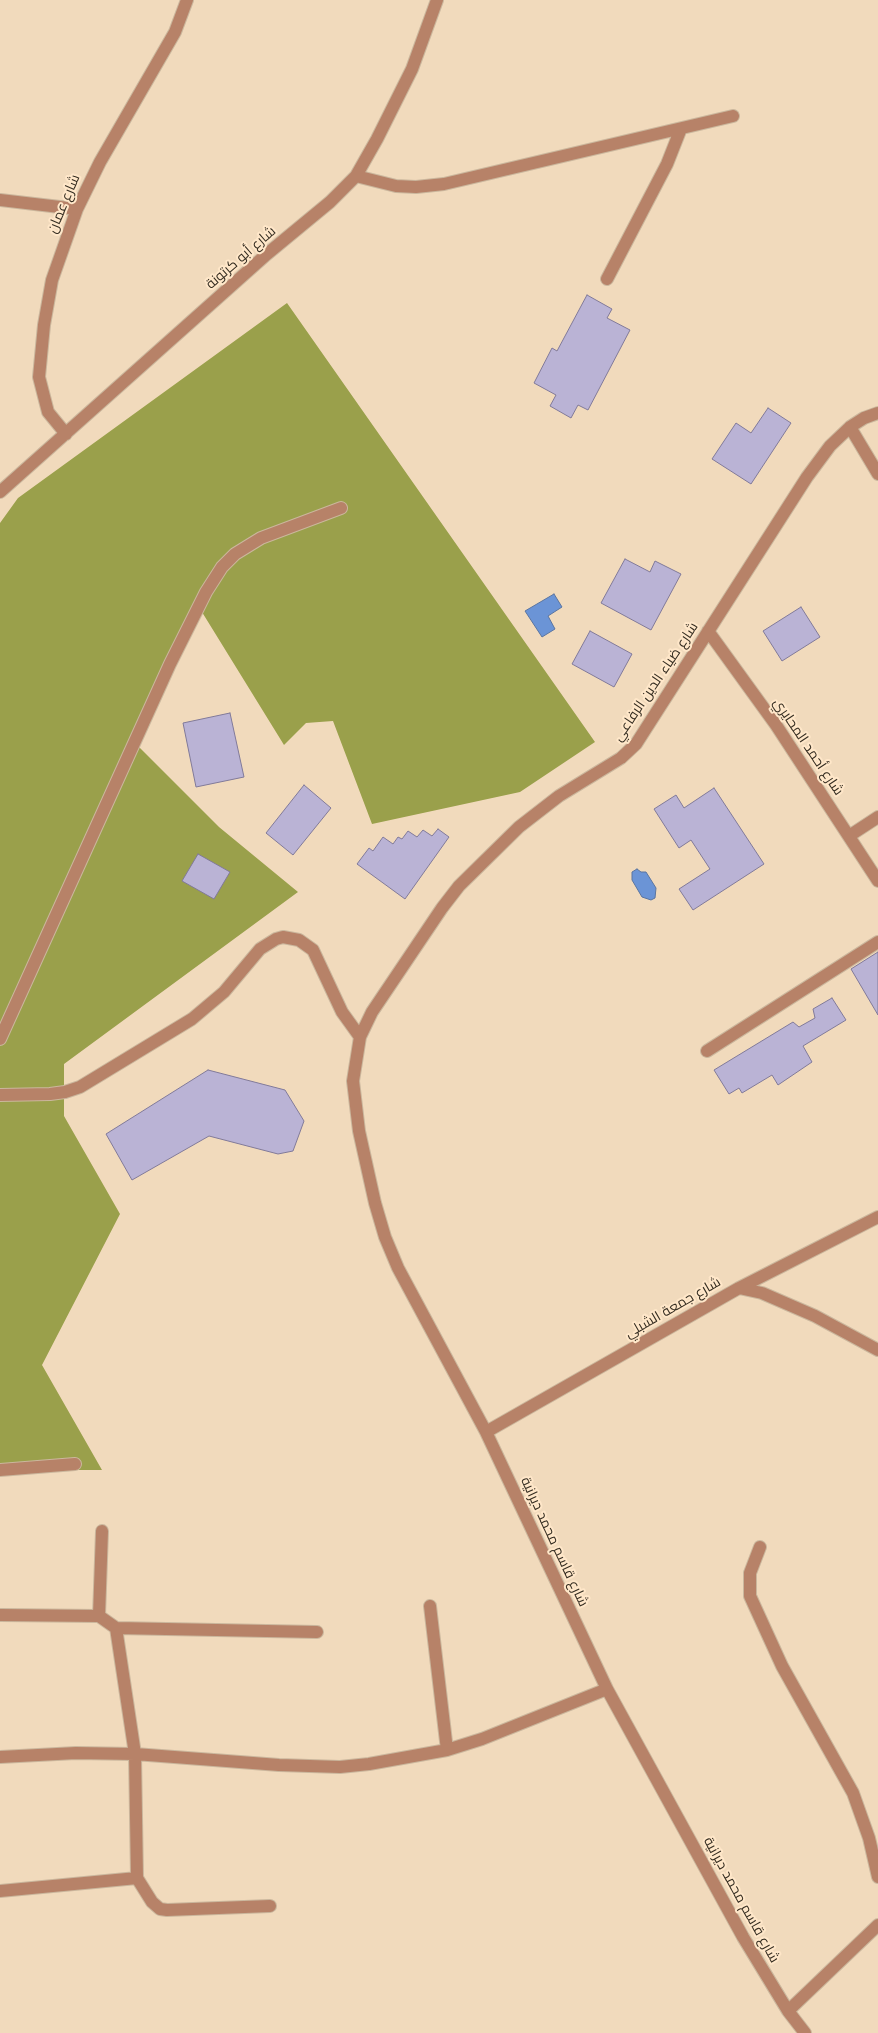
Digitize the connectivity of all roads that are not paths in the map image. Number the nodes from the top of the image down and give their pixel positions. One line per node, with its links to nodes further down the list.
1 (187, 0): 7 (street, شارع عمان)
2 (437, 0): 5 (street, شارع أبو كرتونة)
3 (733, 116): 4 (street)
4 (680, 130): 5 (street); 8 (street)
5 (356, 176): 11 (street, شارع أبو كرتونة)
6 (0, 200): 7 (street)
7 (76, 209): 11 (street, شارع عمان)
8 (607, 279)
9 (878, 413): 10 (street, شارع ضياء الدين الرفاعي)
10 (850, 427): 12 (street); 15 (street, شارع ضياء الدين الرفاعي)
11 (66, 434): 13 (street, شارع أبو كرتونة)
12 (878, 474)
13 (0, 492)
14 (341, 508): 21 (street)
15 (708, 631): 17 (street, شارع أحمد المحايري); 20 (street, شارع ضياء الدين الرفاعي)
16 (878, 817): 17 (street)
17 (849, 836): 18 (street, شارع أحمد المحايري)
18 (878, 881)
19 (878, 942): 22 (street)
20 (360, 1037): 23 (street); 27 (street, شارع قاسم محمد ديرانية)
21 (0, 1039)
22 (707, 1051)
23 (0, 1095)
24 (878, 1217): 25 (street, شارع جمعة الشبلي)
25 (739, 1288): 26 (street); 27 (street, شارع جمعة الشبلي)
26 (878, 1350)
27 (486, 1432): 37 (street, شارع قاسم محمد ديرانية)
28 (75, 1464): 29 (street)
29 (0, 1470)
30 (102, 1531): 34 (street)
31 (760, 1547): 41 (street)
32 (430, 1606): 38 (street)
33 (0, 1615): 34 (street)
34 (99, 1616): 35 (street)
35 (116, 1628): 36 (street); 39 (street)
36 (317, 1632)
37 (607, 1690): 38 (street); 46 (street, شارع قاسم محمد ديرانية)
38 (447, 1750): 39 (street)
39 (135, 1754): 40 (street); 42 (street)
40 (0, 1757)
41 (878, 1877)
42 (137, 1878): 43 (street); 44 (street)
43 (0, 1890)
44 (270, 1906)
45 (878, 1925): 46 (street)
46 (788, 2011): 47 (street, شارع قاسم محمد ديرانية)
47 (805, 2033)

